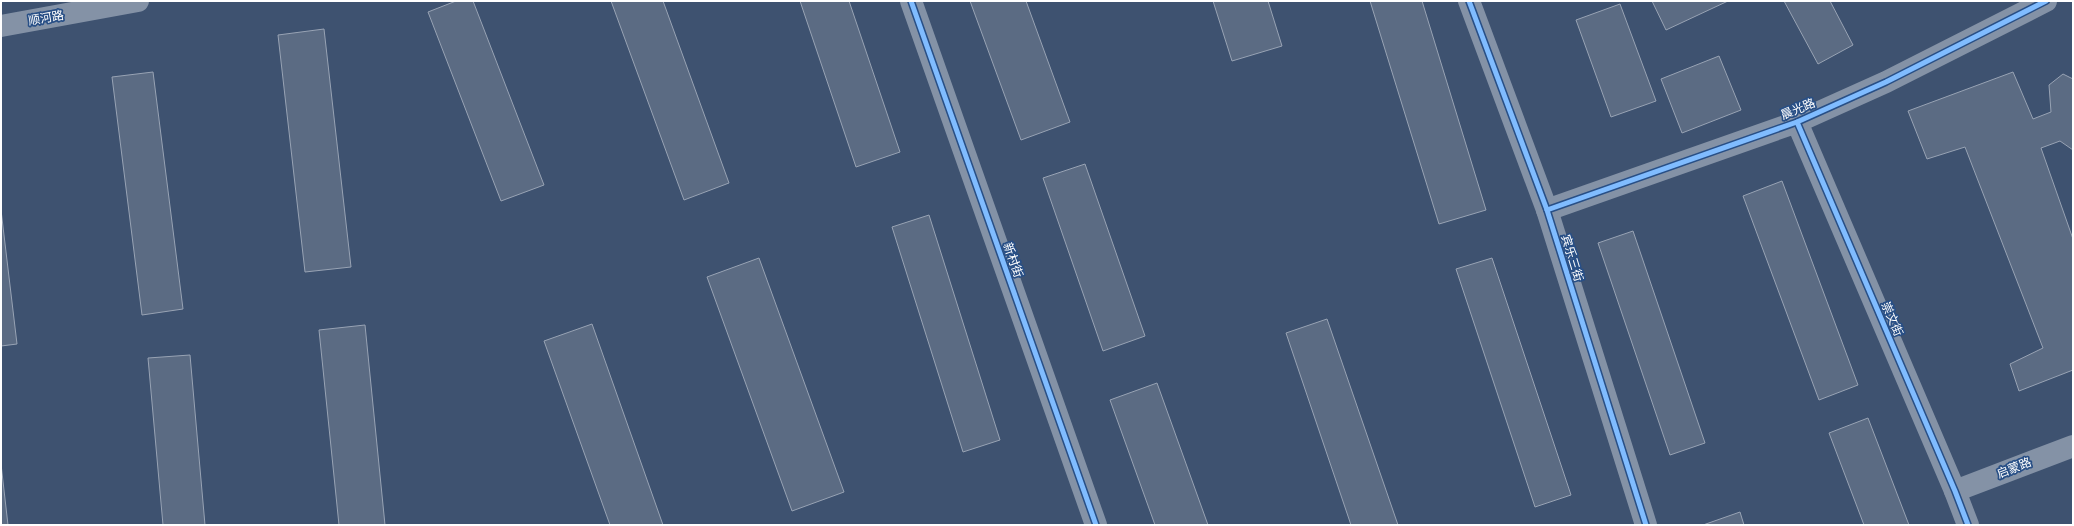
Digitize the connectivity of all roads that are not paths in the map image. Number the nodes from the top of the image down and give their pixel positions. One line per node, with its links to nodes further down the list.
1 (138, 1): 5 (street, 顺河路)
2 (911, 1): 10 (street, 新村街)
3 (1469, 1): 7 (street, 宾乐三街)
4 (2046, 1): 6 (street, 晨光路)
5 (1, 26)
6 (1797, 122): 7 (street, 晨光路); 9 (street, 崇文街)
7 (1547, 210): 11 (street, 宾乐三街)
8 (2073, 446): 9 (street, 启蒙路)
9 (1955, 491): 12 (street, 崇文街)
10 (1096, 525)
11 (1646, 525)
12 (1968, 525)

